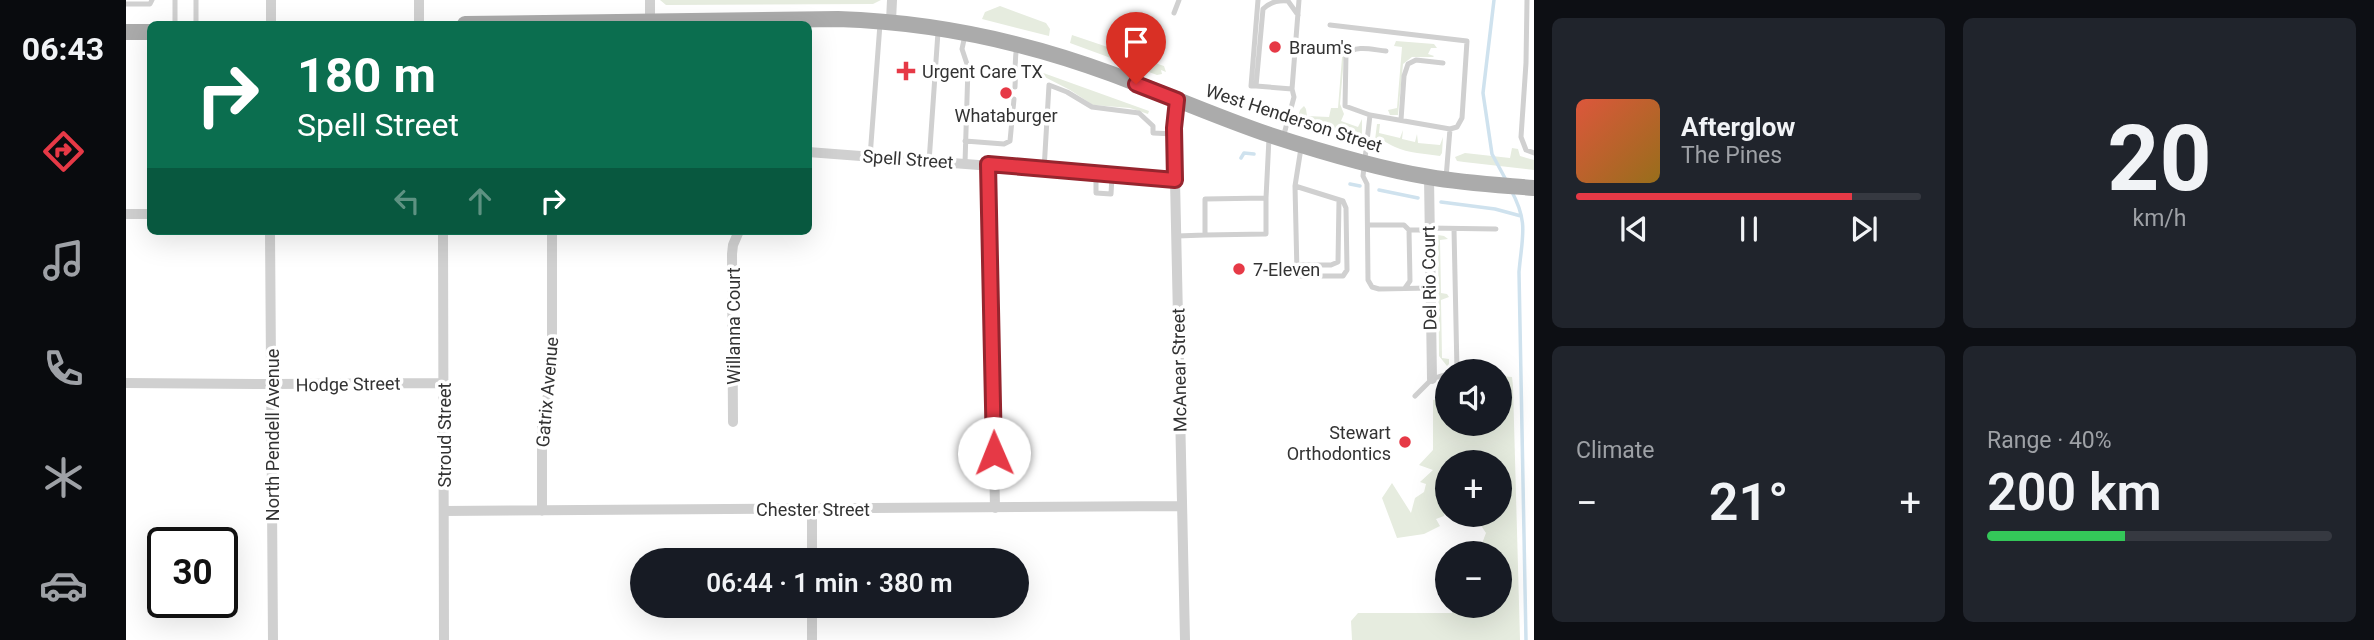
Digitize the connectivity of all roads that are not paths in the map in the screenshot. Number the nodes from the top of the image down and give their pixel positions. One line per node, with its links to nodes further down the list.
1 (152, 0): 14 (lane)
2 (175, 0): 18 (lane)
3 (195, 0): 19 (lane)
4 (271, 0): 20 (street)
5 (419, 0): 21 (street)
6 (650, 0): 22 (street)
7 (892, 0): 23 (street)
8 (1180, 0): 16 (lane)
9 (1258, 0): 35 (lane)
10 (1264, 0): 15 (lane)
11 (1299, 0): 17 (lane)
12 (1527, 0): 30 (lane)
13 (1288, 1): 15 (lane); 17 (lane)
14 (126, 4)
15 (1262, 9): 35 (lane)
16 (1174, 13)
17 (1298, 15): 37 (lane)
18 (175, 21)
19 (196, 21)
20 (271, 21)
21 (419, 21)
22 (650, 21)
23 (886, 21): 24 (main road, West Henderson Street); 26 (main road, West Henderson Street); 49 (lane)
24 (812, 22)
25 (1330, 25): 42 (lane)
26 (939, 28): 29 (main road, West Henderson Street); 50 (lane)
27 (126, 32): 28 (main road)
28 (147, 32)
29 (966, 32): 32 (main road, West Henderson Street); 45 (lane)
30 (1526, 38): 31 (lane); 48 (lane)
31 (1534, 38)
32 (1018, 44): 36 (lane); 39 (main road, West Henderson Street)
33 (1386, 51): 40 (lane)
34 (1443, 63): 41 (lane)
35 (1256, 86): 37 (lane)
36 (1015, 87)
37 (1292, 89): 44 (lane)
38 (1014, 99): 45 (lane)
39 (1177, 100): 43 (street, McAnear Street); 44 (main road, West Henderson Street)
40 (1370, 115): 41 (lane); 52 (lane)
41 (1401, 120): 42 (lane)
42 (1450, 129): 59 (lane)
43 (1174, 134): 54 (lane); 58 (street, McAnear Street)
44 (1276, 137): 46 (main road, West Henderson Street); 62 (lane)
45 (965, 141): 51 (lane)
46 (1301, 145): 52 (main road, West Henderson Street); 60 (lane)
47 (812, 152): 49 (street, Spell Street)
48 (1534, 152)
49 (870, 157): 50 (street, Spell Street)
50 (929, 162): 51 (street, Spell Street)
51 (965, 163): 53 (street, Spell Street)
52 (1365, 163): 57 (main road, West Henderson Street); 66 (lane)
53 (988, 164): 54 (street, Spell Street); 89 (street)
54 (1044, 170): 55 (street, Spell Street)
55 (1096, 174): 56 (street, Spell Street); 56 (lane)
56 (1112, 175): 58 (street, Spell Street)
57 (1429, 177): 59 (main road, West Henderson Street); 67 (street, Del Rio Court)
58 (1175, 180): 76 (street, McAnear Street)
59 (1446, 180): 61 (main road, West Henderson Street)
60 (1295, 186): 63 (lane); 77 (lane)
61 (1534, 188)
62 (1266, 198): 75 (lane); 75 (lane)
63 (1339, 200): 77 (lane); 77 (lane)
64 (126, 214): 65 (street)
65 (147, 214)
66 (1368, 225): 70 (lane); 78 (lane)
67 (1428, 229): 68 (lane); 70 (lane); 79 (street, Del Rio Court)
68 (1454, 229): 69 (lane); 80 (lane)
69 (1496, 229)
70 (1409, 230): 78 (lane)
71 (270, 235): 85 (street, North Pendell Avenue)
72 (443, 235): 84 (street, Stroud Street)
73 (552, 235): 92 (street, Gatrix Avenue)
74 (737, 235): 87 (street, Willanna Court)
75 (1205, 235): 76 (lane)
76 (1176, 236): 88 (street, McAnear Street)
77 (1295, 265)
78 (1405, 288): 79 (lane)
79 (1430, 288): 82 (street, Del Rio Court)
80 (1458, 359)
81 (1435, 378): 82 (lane)
82 (1432, 379): 86 (lane)
83 (126, 383): 85 (street, Hodge Street)
84 (444, 383): 85 (street, Hodge Street); 91 (street, Stroud Street)
85 (272, 384): 95 (street, North Pendell Avenue)
86 (1415, 396)
87 (733, 422)
88 (1182, 506): 89 (street, Chester Street); 98 (street, McAnear Street)
89 (995, 508): 90 (street, Chester Street)
90 (812, 509): 92 (street, Chester Street); 93 (street)
91 (444, 511): 92 (street, Chester Street); 96 (street, Stroud Street)
92 (542, 511)
93 (812, 548)
94 (812, 618): 97 (street)
95 (273, 640)
96 (444, 640)
97 (812, 640)
98 (1185, 640)

